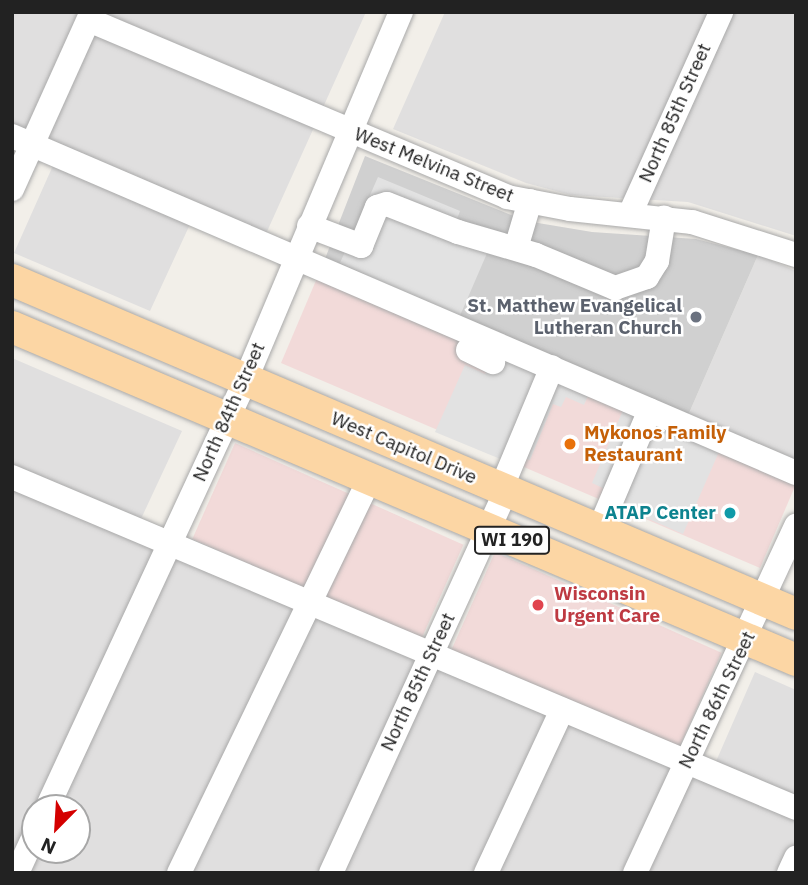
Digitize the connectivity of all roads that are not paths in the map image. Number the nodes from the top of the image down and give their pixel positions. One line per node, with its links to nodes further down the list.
1 (401, 12): 4 (street, North 84th Street)
2 (720, 12): 8 (street, North 85th Street)
3 (90, 16): 4 (street, West Melvina Street); 5 (street)
4 (349, 132): 7 (street, West Melvina Street); 10 (street, North 84th Street)
5 (22, 140): 6 (street); 13 (street)
6 (12, 189)
7 (530, 201): 8 (street, West Melvina Street); 11 (street)
8 (630, 215): 9 (street, West Melvina Street)
9 (664, 218): 11 (street); 12 (street, West Melvina Street)
10 (309, 226): 11 (street); 13 (street, North 84th Street)
11 (516, 248)
12 (796, 255)
13 (296, 257): 18 (street); 20 (street, North 84th Street)
14 (12, 280): 20 (main road, West Capitol Drive / WI 190)
15 (12, 327): 19 (main road, WI 190)
16 (468, 350): 17 (street)
17 (494, 362)
18 (552, 367): 21 (street); 27 (street, North 85th Street)
19 (108, 368): 20 (main road); 22 (main road, WI 190)
20 (245, 381): 22 (street, North 84th Street); 23 (main road, West Capitol Drive / WI 190)
21 (650, 410): 24 (street); 30 (street)
22 (228, 420): 23 (main road); 26 (main road, WI 190); 31 (street, North 84th Street)
23 (372, 434): 27 (main road, West Capitol Drive / WI 190)
24 (796, 473)
25 (12, 477): 31 (street)
26 (369, 480): 29 (main road, WI 190); 33 (street)
27 (504, 490): 29 (street, North 85th Street); 30 (main road, West Capitol Drive / WI 190)
28 (796, 526): 32 (street, North 86th Street)
29 (489, 530): 35 (main road, WI 190); 36 (street, North 85th Street)
30 (598, 530): 34 (main road, West Capitol Drive / WI 190)
31 (170, 542): 33 (street); 40 (street, North 84th Street)
32 (789, 567): 34 (street, North 86th Street)
33 (310, 603): 36 (street); 43 (street)
34 (786, 609): 35 (street, North 86th Street)
35 (747, 640): 37 (main road, WI 190); 39 (street, North 86th Street)
36 (430, 654): 38 (street); 44 (street, North 85th Street)
37 (796, 660)
38 (562, 710): 39 (street); 45 (street)
39 (687, 762): 41 (street); 46 (street, North 86th Street)
40 (53, 794)
41 (796, 808)
42 (796, 858): 47 (street)
43 (179, 873)
44 (331, 873)
45 (486, 873)
46 (635, 873)
47 (789, 873)

